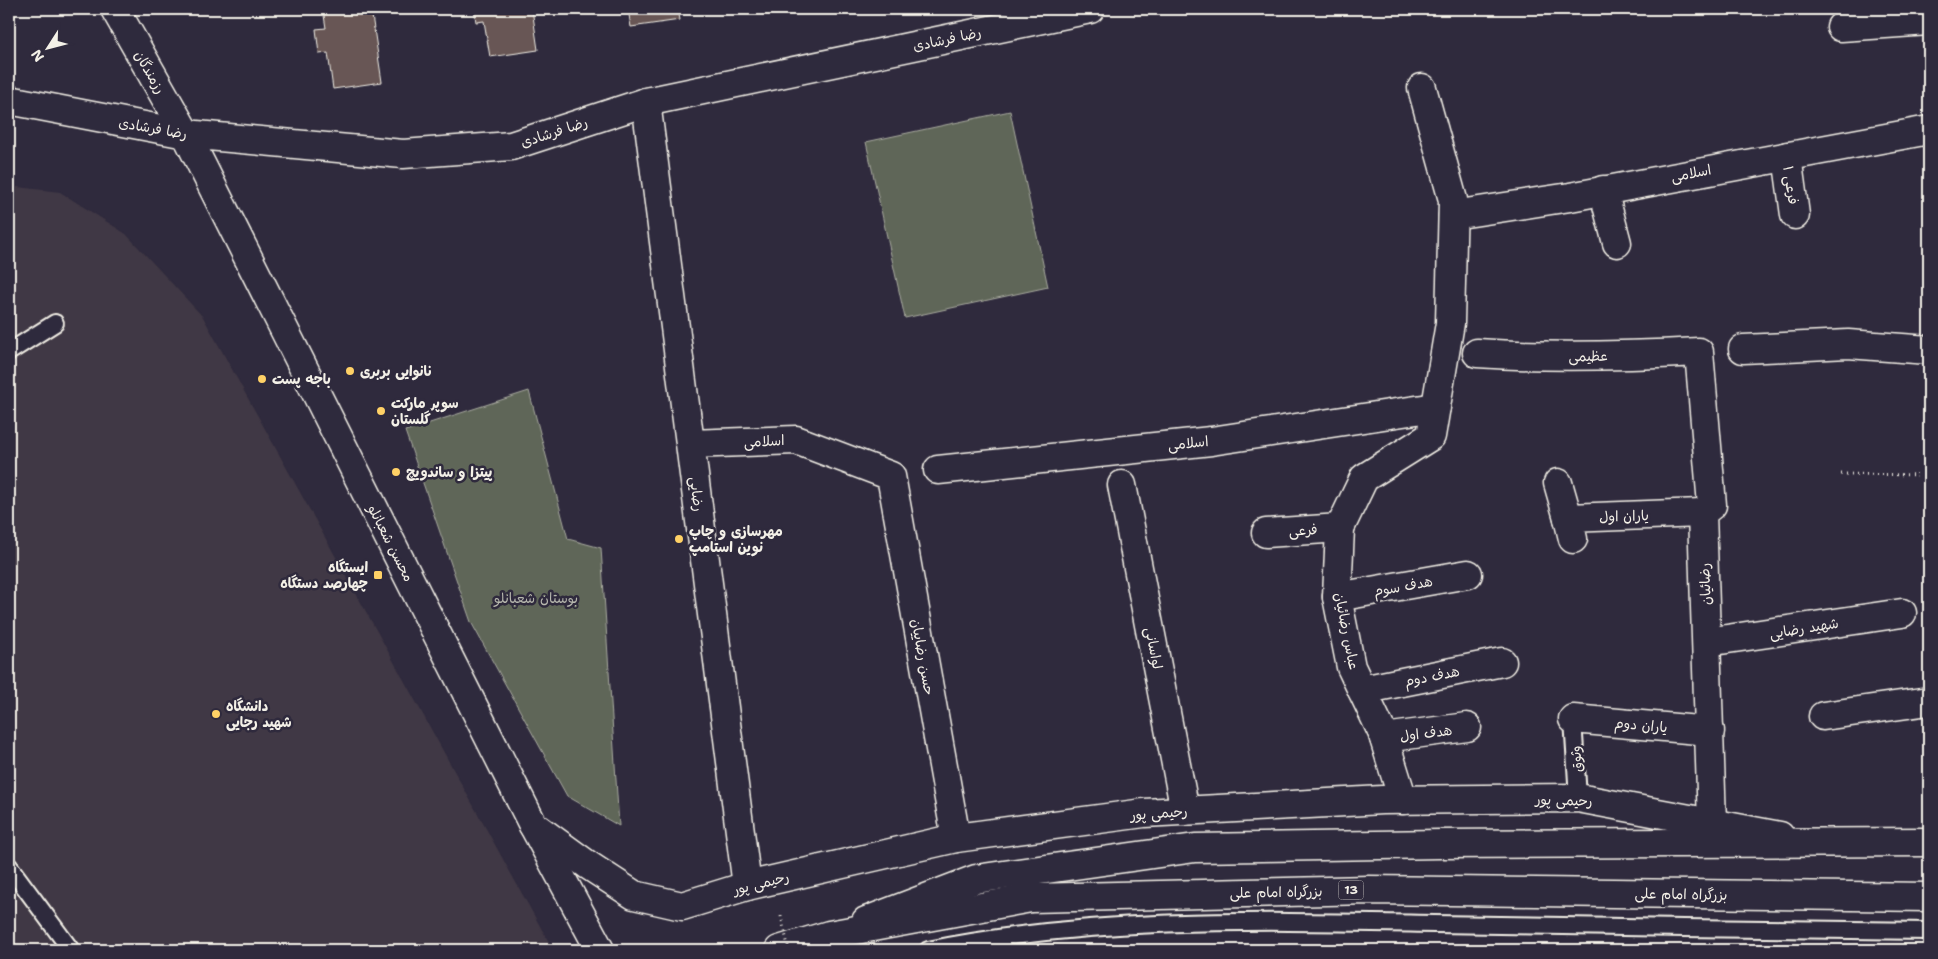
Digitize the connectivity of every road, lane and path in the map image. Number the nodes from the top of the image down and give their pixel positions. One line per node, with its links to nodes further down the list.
1 (115, 9): 9 (main road, رزمندگان)
2 (1090, 9): 7 (main road, رضا فرشادی)
3 (1929, 21): 4 (main road)
4 (1841, 27)
5 (1422, 88): 12 (main road, عباس رضائیان)
6 (9, 100): 9 (main road, رضا فرشادی)
7 (646, 102): 9 (main road, رضا فرشادی); 22 (main road, رضایی)
8 (1929, 130): 10 (main road, اسلامی)
9 (186, 134): 48 (main road, محسن شعبانلو)
10 (1787, 156): 11 (main road, اسلامی); 13 (main road, فرعی ۱)
11 (1603, 190): 12 (main road, اسلامی); 14 (main road)
12 (1453, 215): 21 (main road, عباس رضائیان)
13 (1795, 215)
14 (1617, 243)
15 (54, 323): 18 (lane)
16 (1743, 349): 17 (main road)
17 (1929, 350)
18 (9, 352)
19 (1699, 352): 20 (main road, عظیمی); 29 (main road, رضائیان)
20 (1477, 353)
21 (1436, 407): 23 (main road, اسلامی); 30 (main road, عباس رضائیان)
22 (691, 444): 26 (main road, اسلامی); 53 (main road, رضایی)
23 (938, 470)
24 (1841, 474): 25 (path)
25 (1929, 474)
26 (891, 476): 49 (main road, حسن رضاییان)
27 (1558, 483): 29 (main road, یاران اول)
28 (1122, 485): 46 (main road, لواسانی)
29 (1702, 514): 35 (main road, رضائیان)
30 (1340, 528): 31 (main road, فرعی); 33 (main road, عباس رضائیان)
31 (1266, 533)
32 (1468, 574): 33 (main road, هدف سوم)
33 (1337, 597): 37 (main road, عباس رضائیان)
34 (1902, 613): 35 (main road, شهید رضایی)
35 (1707, 642): 42 (main road, رضائیان)
36 (1502, 662): 37 (main road, هدف دوم)
37 (1362, 690): 43 (main road, عباس رضائیان)
38 (1929, 701): 39 (main road)
39 (1823, 716)
40 (1572, 719): 42 (main road, یاران دوم); 44 (lane, وثوق)
41 (1467, 727): 43 (main road, هدف اول)
42 (1710, 731): 47 (main road, رضائیان)
43 (1384, 738): 45 (main road, عباس رضائیان)
44 (1578, 798): 45 (main road, رحیمی پور); 47 (main road, رحیمی پور)
45 (1403, 800): 46 (main road, رحیمی پور)
46 (1186, 810): 49 (main road, رحیمی پور)
47 (1712, 823): 50 (main road, رحیمی پور)
48 (533, 825): 53 (main road, رحیمی پور); 59 (main road, محسن شعبانلو)
49 (956, 838): 53 (main road, رحیمی پور)
50 (1814, 842): 51 (main road); 57 (main road)
51 (1929, 842)
52 (9, 866): 58 (lane)
53 (747, 886)
54 (1929, 897): 57 (main road, بزرگراه امام علی / 13)
55 (781, 916): 61 (path, bridge)
56 (1929, 931): 62 (lane)
57 (829, 935): 60 (main road, بزرگراه امام علی / 13)
58 (72, 950)
59 (599, 950)
60 (779, 950)
61 (789, 950)
62 (928, 950)

